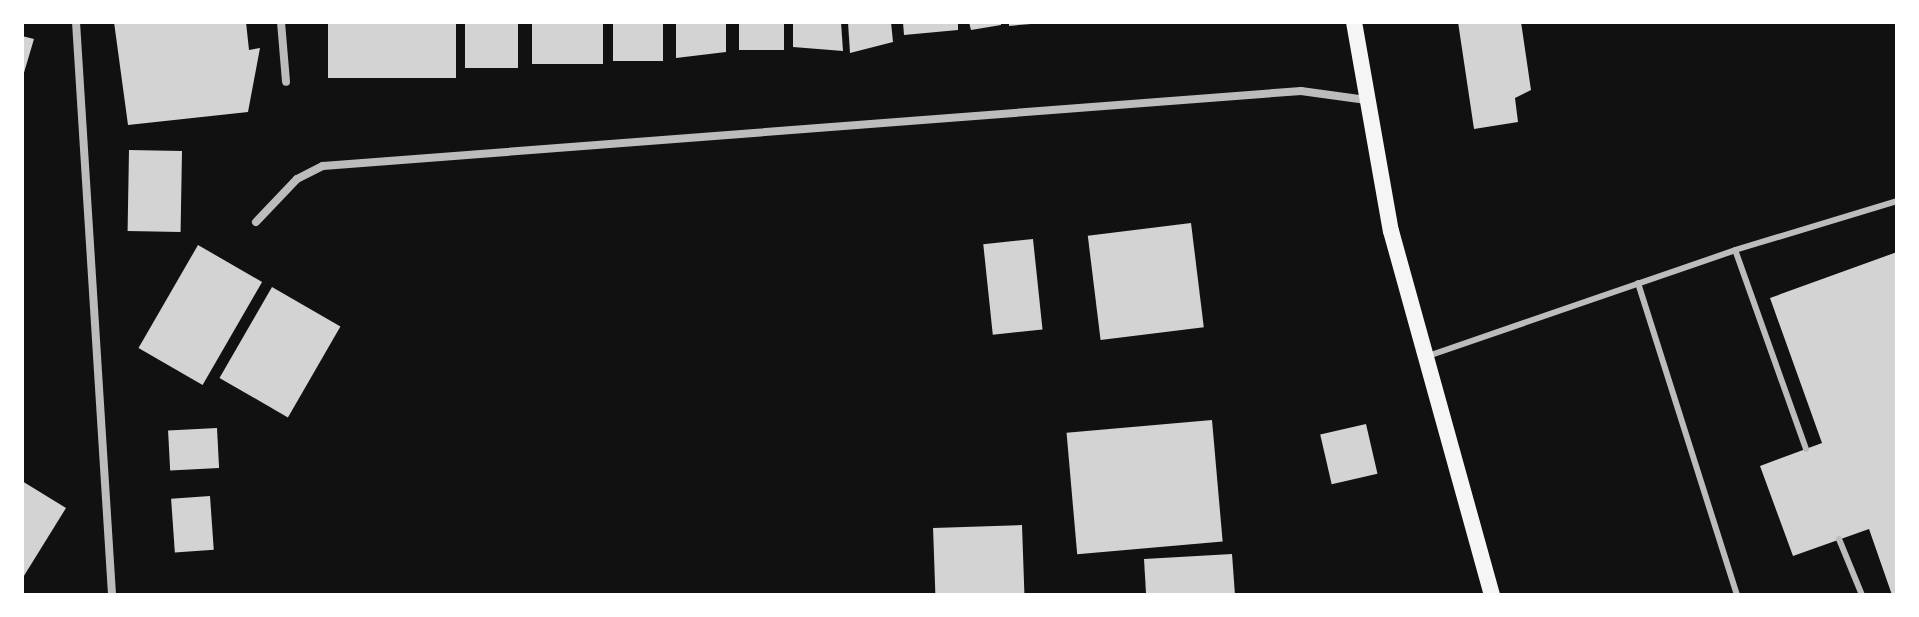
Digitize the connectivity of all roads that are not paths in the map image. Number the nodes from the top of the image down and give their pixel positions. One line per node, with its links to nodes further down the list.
1 (76, 22): 13 (street)
2 (281, 22): 4 (street)
3 (1354, 22): 5 (main road)
4 (286, 82)
5 (1366, 100): 7 (street); 10 (main road)
6 (1897, 201): 8 (lane)
7 (256, 222)
8 (1735, 250): 9 (lane); 11 (lane)
9 (1638, 283): 10 (lane); 15 (lane)
10 (1424, 357): 14 (main road)
11 (1806, 449)
12 (1839, 539): 16 (lane)
13 (112, 595)
14 (1492, 595)
15 (1737, 595)
16 (1862, 595)

